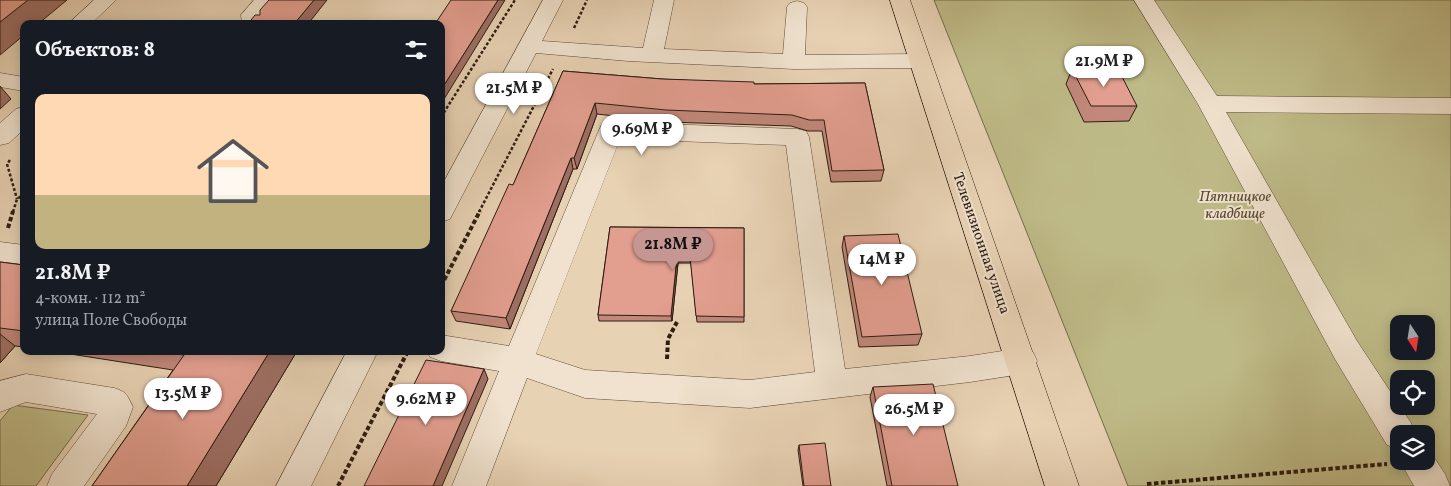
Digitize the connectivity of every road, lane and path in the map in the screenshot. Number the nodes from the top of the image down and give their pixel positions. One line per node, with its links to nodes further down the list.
1 (106, 0): 10 (street)
2 (265, 0): 11 (street)
3 (514, 0): 19 (path)
4 (552, 0): 12 (street)
5 (588, 0): 13 (path)
6 (664, 0): 14 (street)
7 (900, 0): 15 (main road, Телевизионная улица)
8 (1144, 0): 17 (street)
9 (797, 7): 16 (street)
10 (83, 20)
11 (252, 20)
12 (529, 46): 13 (street); 24 (street)
13 (563, 49): 14 (street); 27 (path)
14 (652, 55): 16 (street)
15 (920, 61): 16 (street); 33 (main road, Телевизионная улица)
16 (794, 62)
17 (1210, 104): 18 (street); 37 (street)
18 (1451, 106)
19 (445, 112)
20 (20, 122): 21 (street)
21 (6, 146): 23 (path)
22 (20, 197): 23 (path)
23 (17, 199): 25 (path)
24 (445, 204)
25 (0, 253): 26 (street)
26 (20, 256)
27 (445, 278)
28 (677, 322): 35 (path)
29 (445, 349): 32 (street)
30 (361, 355): 41 (street)
31 (406, 355): 42 (path)
32 (518, 361): 34 (street); 35 (street); 43 (street)
33 (1022, 361): 34 (street); 44 (main road, Телевизионная улица)
34 (832, 384): 35 (street)
35 (665, 390)
36 (0, 398): 40 (street)
37 (1393, 425)
38 (1422, 470): 39 (path)
39 (1147, 484)
40 (64, 486)
41 (293, 486)
42 (338, 486)
43 (469, 486)
44 (1062, 486)

